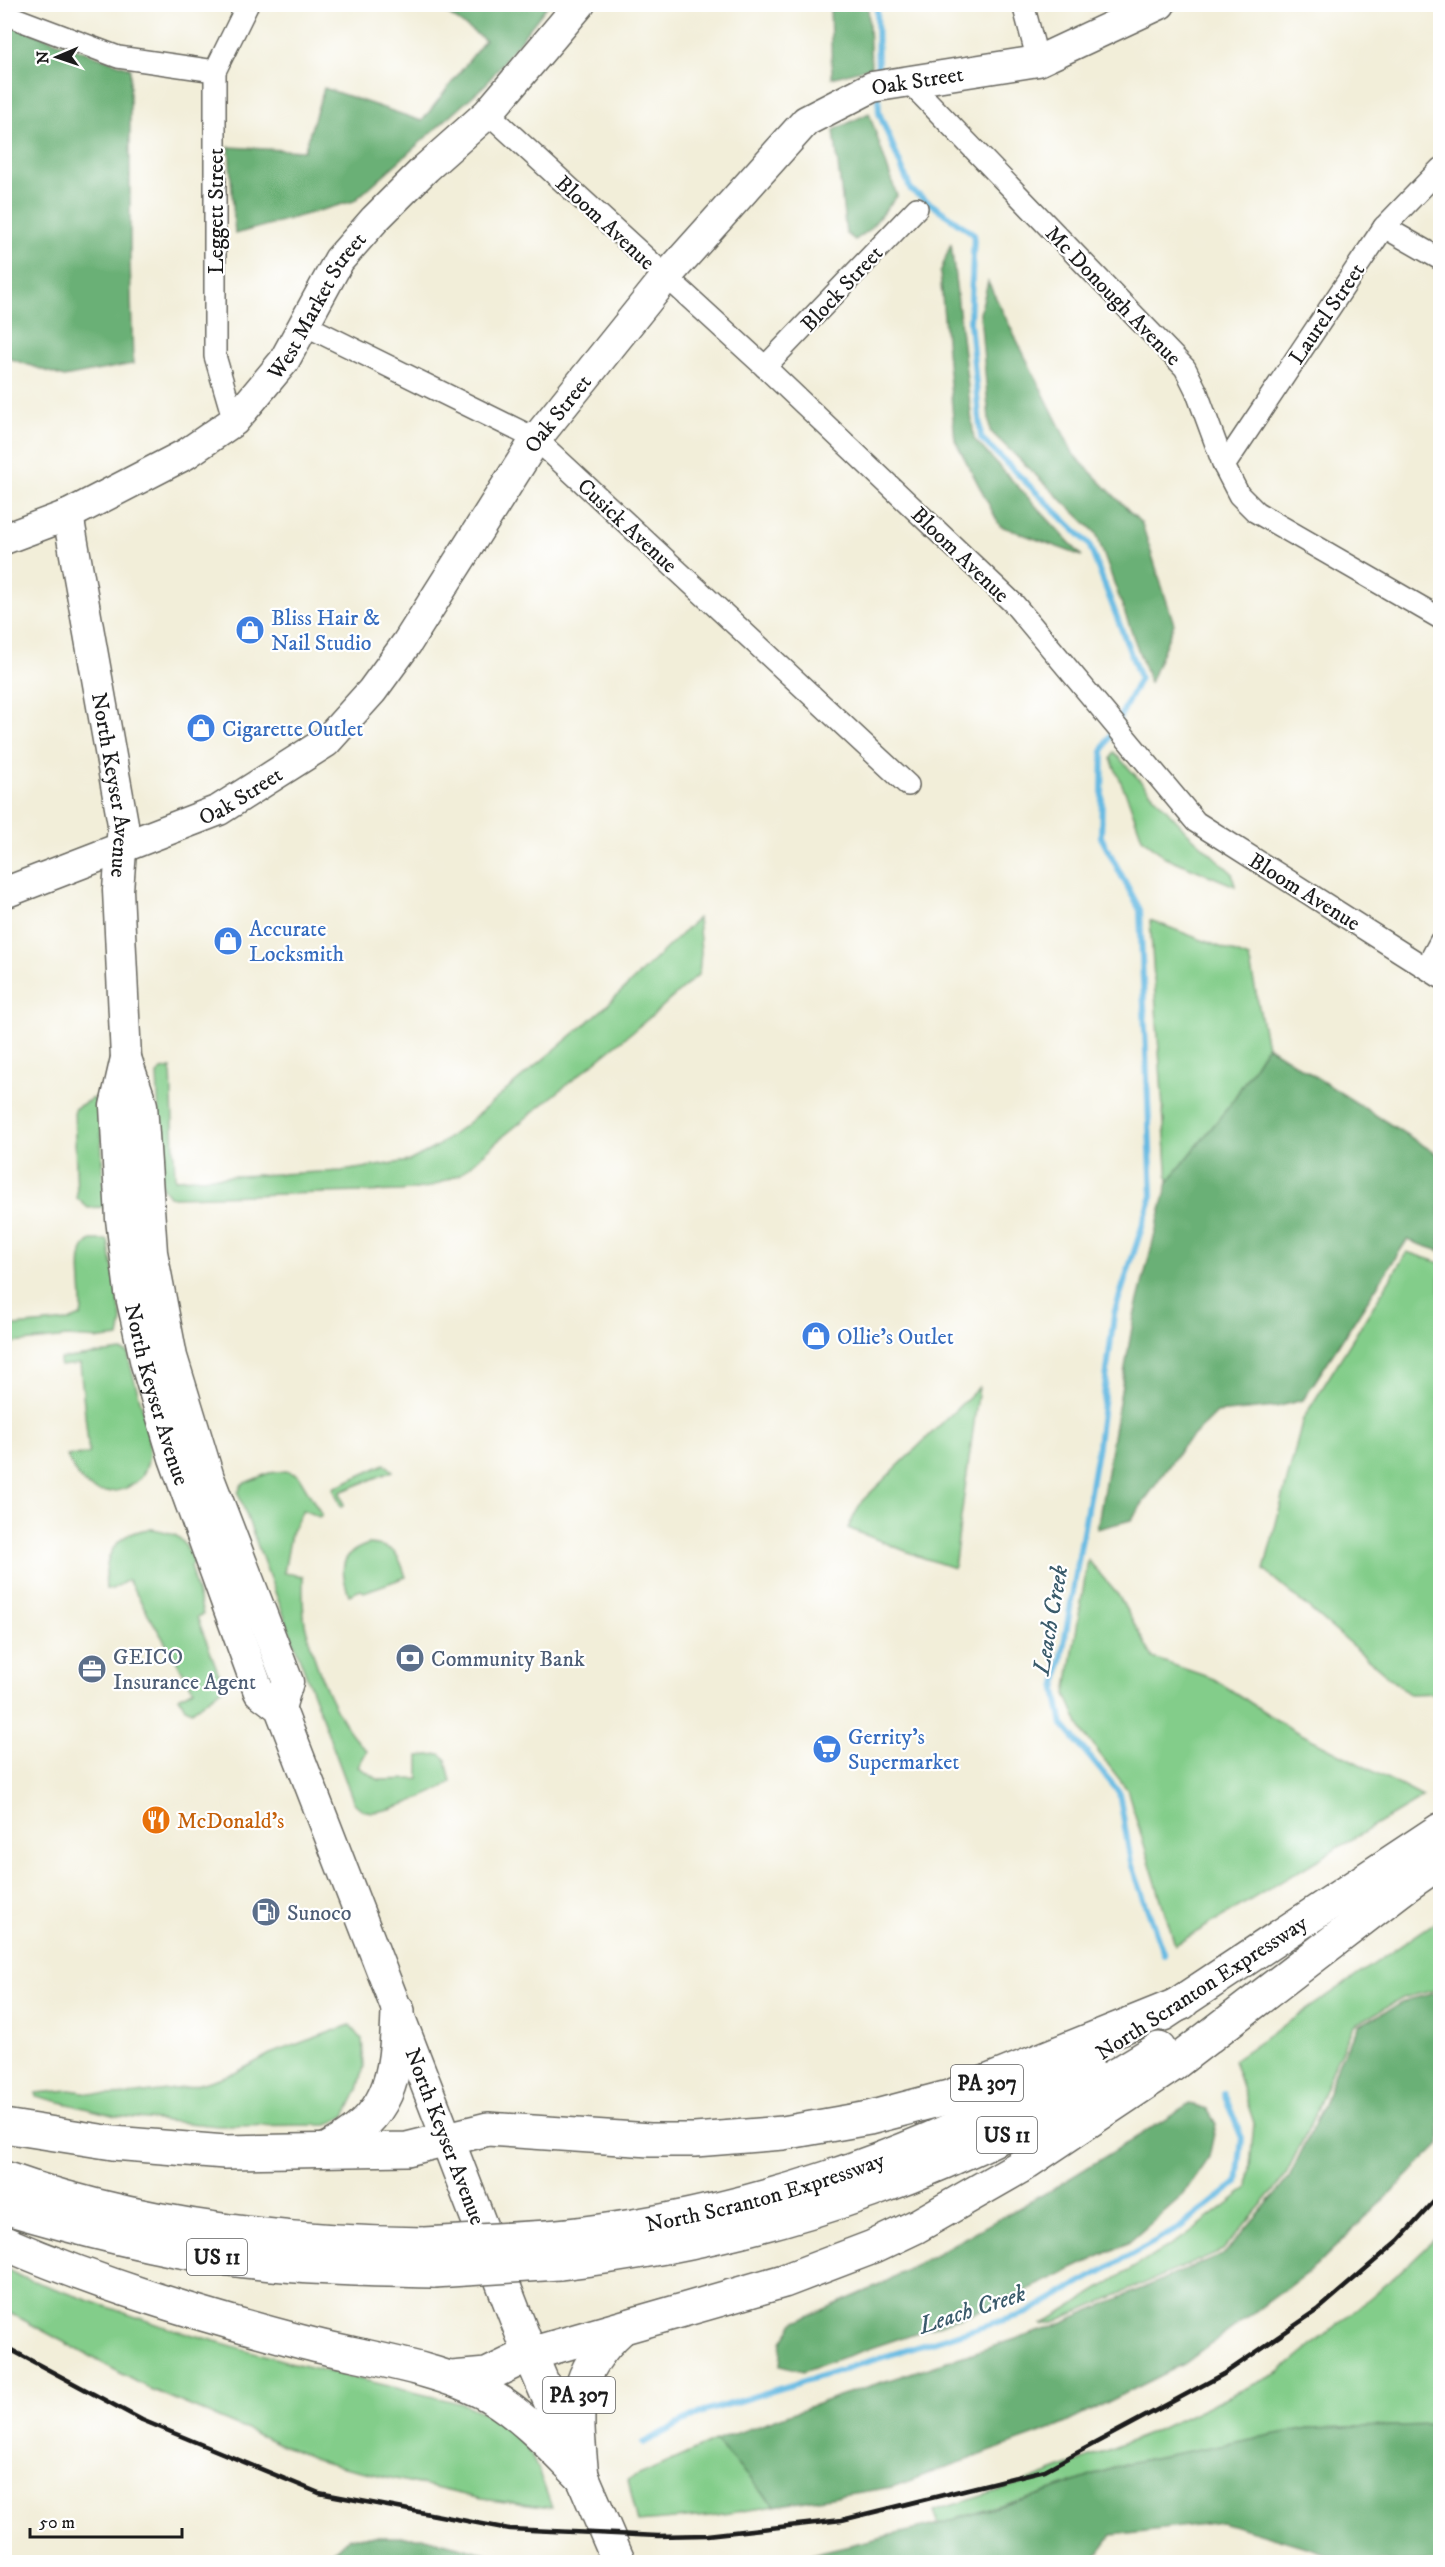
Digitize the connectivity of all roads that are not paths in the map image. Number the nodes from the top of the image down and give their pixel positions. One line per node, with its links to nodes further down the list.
1 (248, 4): 7 (street, Leggett Street)
2 (580, 4): 9 (main road, West Market Street)
3 (1023, 4): 6 (street)
4 (1160, 4): 6 (main road, Oak Street)
5 (4, 14): 7 (street)
6 (1038, 61): 8 (main road, Oak Street)
7 (215, 71): 17 (street, Leggett Street)
8 (908, 81): 14 (main road, Oak Street); 19 (street, Mc Donough Avenue)
9 (488, 113): 14 (street, Bloom Avenue); 15 (main road, West Market Street)
10 (1440, 169): 12 (street, Laurel Street)
11 (916, 208): 16 (street, Block Street)
12 (1384, 227): 13 (street); 19 (street, Laurel Street)
13 (1440, 259)
14 (666, 277): 16 (street, Bloom Avenue); 18 (main road, Oak Street)
15 (305, 326): 17 (main road, West Market Street); 18 (street, Cusick Avenue)
16 (765, 368): 27 (street, Bloom Avenue)
17 (234, 421): 20 (main road, West Market Street)
18 (536, 439): 23 (street, Cusick Avenue); 24 (main road, Oak Street)
19 (1224, 466): 22 (street, Mc Donough Avenue)
20 (68, 514): 21 (main road, West Market Street); 24 (main road, North Keyser Avenue)
21 (4, 539)
22 (1440, 618)
23 (908, 785)
24 (121, 848): 25 (main road, Oak Street); 32 (main road, North Keyser Avenue)
25 (4, 893)
26 (1440, 942): 27 (street)
27 (1433, 972)
28 (1440, 1830): 31 (main road, North Scranton Expressway / US 11)
29 (1440, 1862): 30 (main road, North Scranton Expressway / US 11)
30 (1404, 1887): 39 (main road, North Scranton Expressway / US 11); 41 (main road, PA 307)
31 (1182, 2003): 34 (main road, PA 307); 39 (main road, North Scranton Expressway / US 11)
32 (398, 2011): 34 (main road, North Keyser Avenue); 35 (main road)
33 (4, 2126): 35 (main road)
34 (447, 2139): 35 (main road); 42 (main road, North Keyser Avenue / PA 307)
35 (325, 2151)
36 (4, 2178): 40 (main road, North Scranton Expressway / US 11)
37 (4, 2207): 40 (main road, North Scranton Expressway / US 11)
38 (4, 2243): 43 (main road)
39 (553, 2250): 40 (main road, North Scranton Expressway / US 11, bridge)
40 (429, 2257)
41 (622, 2328): 42 (main road); 44 (main road, PA 307)
42 (530, 2354): 43 (main road); 44 (main road, North Keyser Avenue / PA 307)
43 (452, 2378): 44 (main road)
44 (582, 2476): 45 (main road, North Keyser Avenue / PA 307)
45 (619, 2562)

